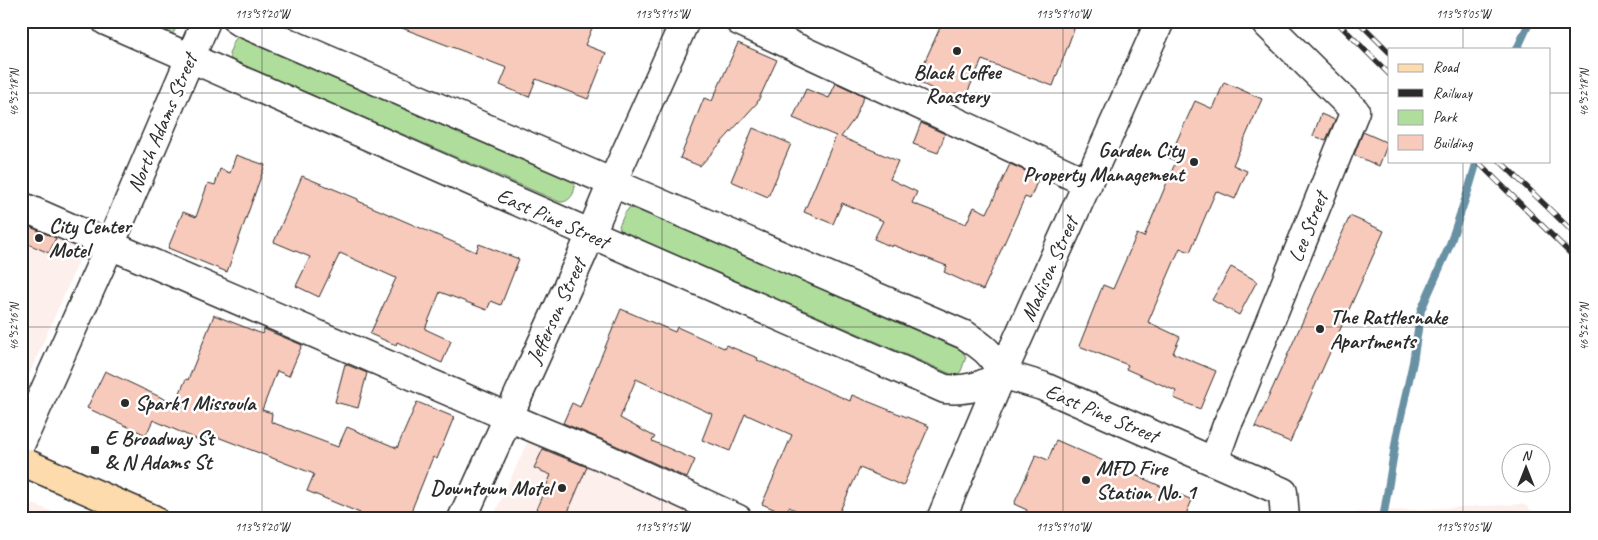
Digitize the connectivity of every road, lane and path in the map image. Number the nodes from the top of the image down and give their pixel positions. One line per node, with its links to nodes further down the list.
1 (106, 21): 8 (street, East Pine Street)
2 (206, 21): 8 (street, North Adams Street)
3 (238, 21): 9 (street)
4 (686, 21): 9 (street, Jefferson Street)
5 (739, 21): 10 (street)
6 (1160, 21): 10 (street, Madison Street)
7 (1266, 21): 18 (street, Lee Street)
8 (190, 58): 12 (street, East Pine Street); 13 (street, North Adams Street)
9 (612, 183): 12 (street, Jefferson Street); 14 (street)
10 (1088, 183): 14 (street, Madison Street)
11 (21, 206): 13 (street)
12 (591, 235): 14 (street, East Pine Street); 15 (street, Jefferson Street)
13 (110, 245): 15 (street); 16 (street, North Adams Street)
14 (1002, 374): 18 (street, East Pine Street); 22 (street, Madison Street)
15 (508, 416): 20 (street, Jefferson Street); 21 (street)
16 (21, 443)
17 (21, 461): 19 (main road)
18 (1214, 461): 23 (street, East Pine Street)
19 (153, 519)
20 (462, 519)
21 (738, 519)
22 (941, 519)
23 (1285, 519)

